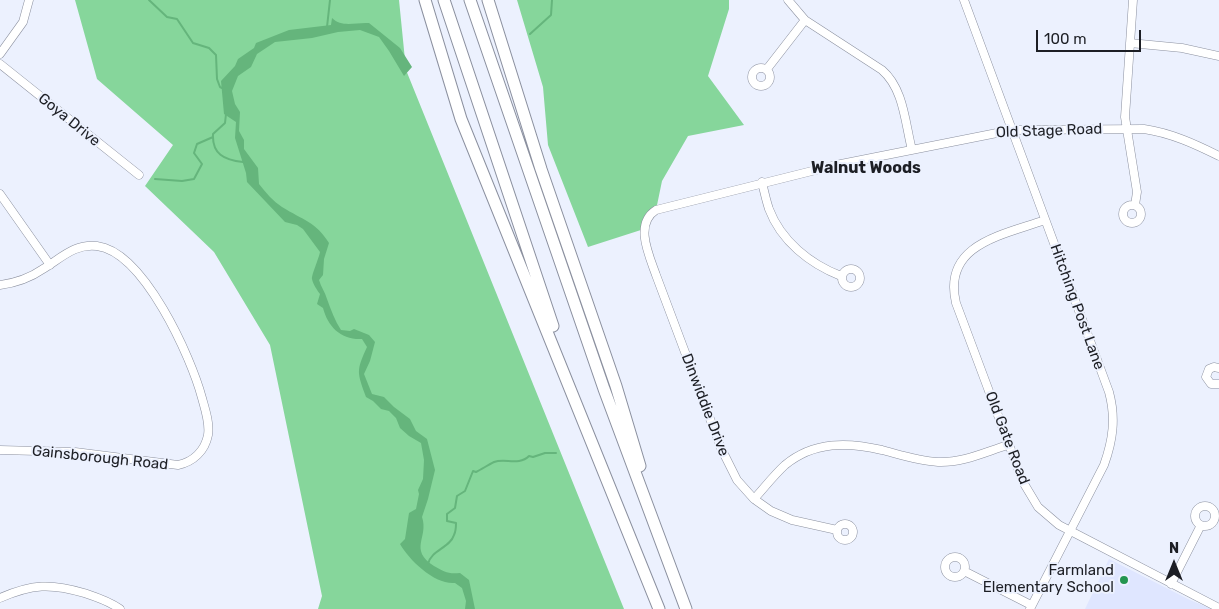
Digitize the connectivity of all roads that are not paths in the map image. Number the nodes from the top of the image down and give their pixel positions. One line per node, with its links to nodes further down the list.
1 (28, 0): 13 (street)
2 (419, 0): 10 (highway)
3 (425, 0): 10 (highway)
4 (444, 0): 32 (highway)
5 (470, 0): 41 (highway)
6 (488, 0): 41 (highway)
7 (788, 0): 11 (street)
8 (964, 0): 18 (street, Hitching Post Lane)
9 (1133, 0): 12 (street)
10 (431, 20): 32 (highway)
11 (806, 20): 16 (street); 19 (street)
12 (1130, 43): 14 (street); 17 (street)
13 (0, 54)
14 (1219, 56)
15 (0, 64): 21 (street, Goya Drive)
16 (767, 69)
17 (1126, 128): 18 (street, Old Stage Road); 20 (street, Old Stage Road); 24 (street)
18 (1012, 130): 19 (street, Old Stage Road); 26 (street, Hitching Post Lane)
19 (912, 150): 22 (street, Old Stage Road)
20 (1219, 156)
21 (139, 175)
22 (762, 182): 25 (street, Old Stage Road); 28 (street)
23 (0, 194): 27 (street)
24 (1135, 205)
25 (646, 218): 35 (street, Dinwiddie Drive)
26 (1045, 220): 33 (street, Old Gate Road); 38 (street, Hitching Post Lane)
27 (50, 265): 29 (street, Gainsborough Road); 34 (street, Gainsborough Road)
28 (841, 276)
29 (0, 285)
30 (1219, 368): 31 (street)
31 (1219, 384)
32 (590, 436): 46 (highway)
33 (1008, 445): 35 (street); 38 (street, Old Gate Road)
34 (0, 450)
35 (754, 499): 37 (street, Dinwiddie Drive)
36 (1201, 526): 40 (street)
37 (837, 530)
38 (1070, 532): 40 (street, Old Gate Road); 43 (street, Hitching Post Lane)
39 (964, 571): 43 (street)
40 (1171, 584): 44 (street, Old Gate Road)
41 (676, 585): 47 (highway)
42 (0, 598): 45 (street)
43 (1030, 607)
44 (1219, 608)
45 (120, 609)
46 (659, 609)
47 (686, 609)

